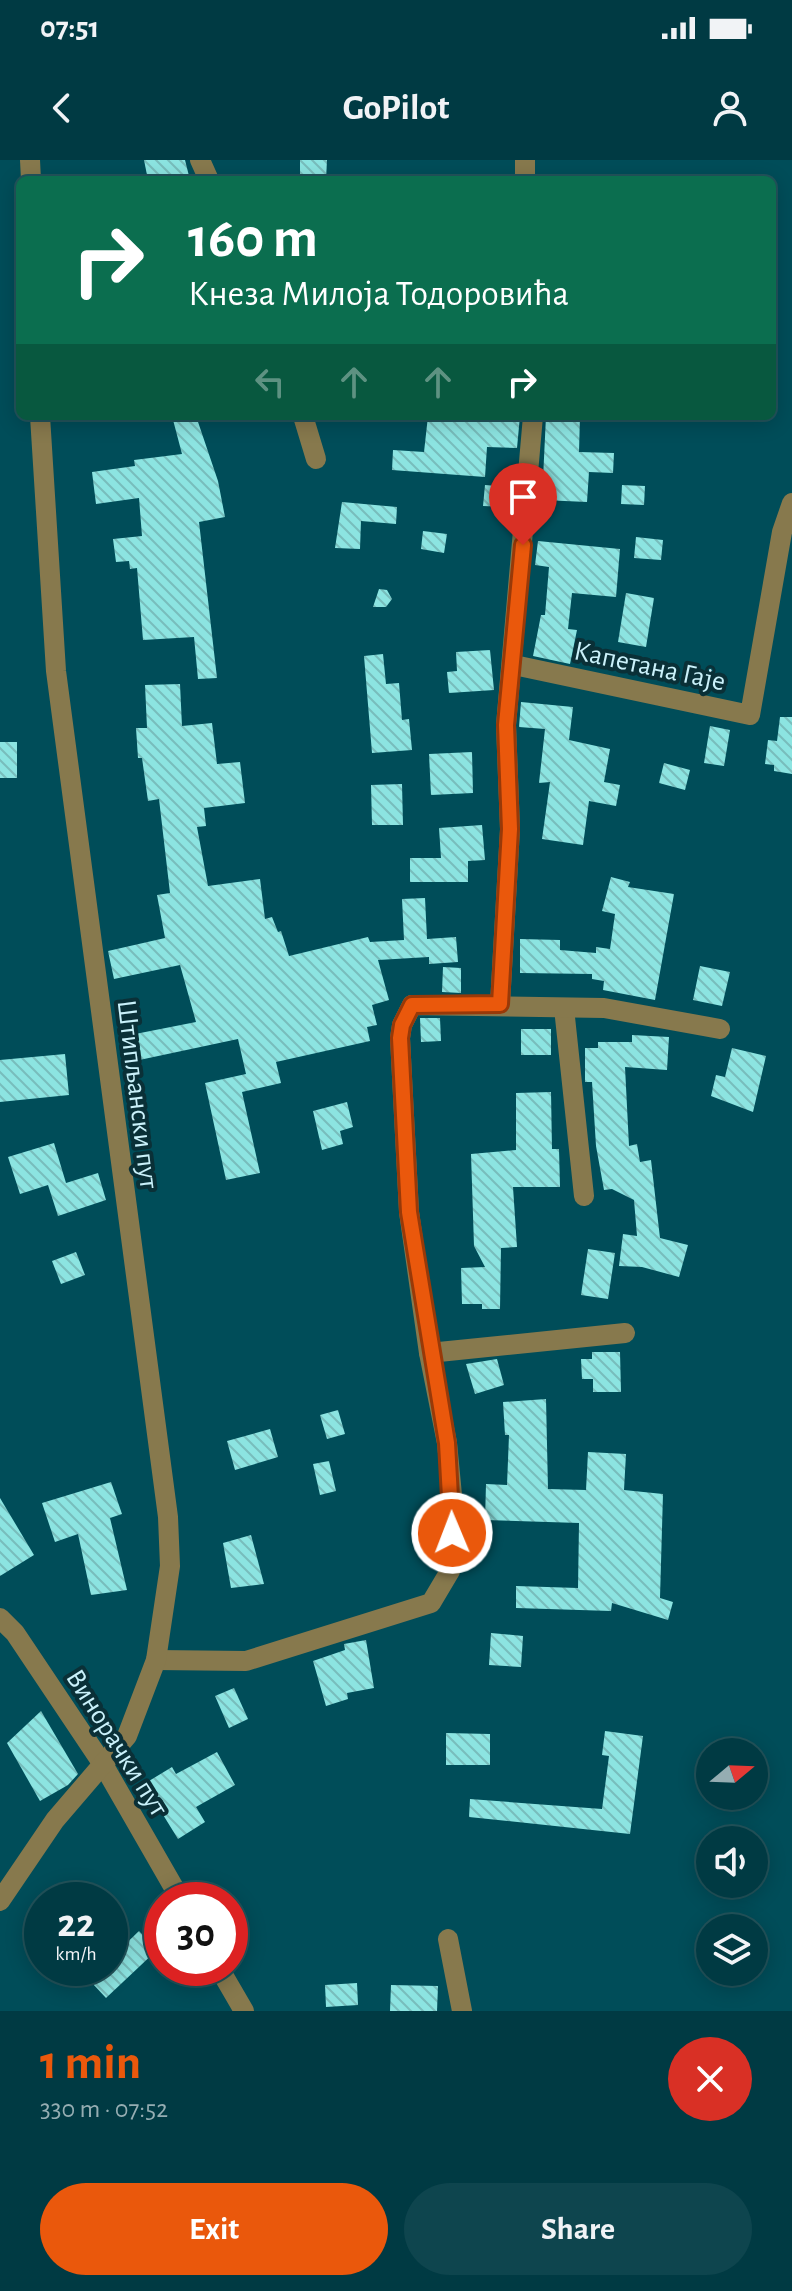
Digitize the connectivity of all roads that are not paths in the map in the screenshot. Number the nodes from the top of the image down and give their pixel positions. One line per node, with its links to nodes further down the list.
1 (40, 420): 14 (street, Штипљански пут)
2 (304, 420): 4 (street)
3 (533, 420): 6 (street)
4 (316, 459)
5 (792, 503): 6 (street, Капетана Гаје)
6 (514, 665): 7 (street)
7 (500, 1004): 8 (street); 12 (street)
8 (564, 1008): 9 (street); 10 (street)
9 (720, 1029)
10 (584, 1196)
11 (625, 1333): 12 (street)
12 (429, 1353): 14 (street)
13 (0, 1618): 15 (street, Винорачки пут)
14 (156, 1660): 15 (street, Штипљански пут)
15 (104, 1766): 16 (street, Винорачки пут); 17 (street, Штипљански пут)
16 (171, 1882)
17 (0, 1901)
18 (448, 1939): 21 (street)
19 (229, 1986): 20 (street)
20 (244, 2011)
21 (462, 2011)

